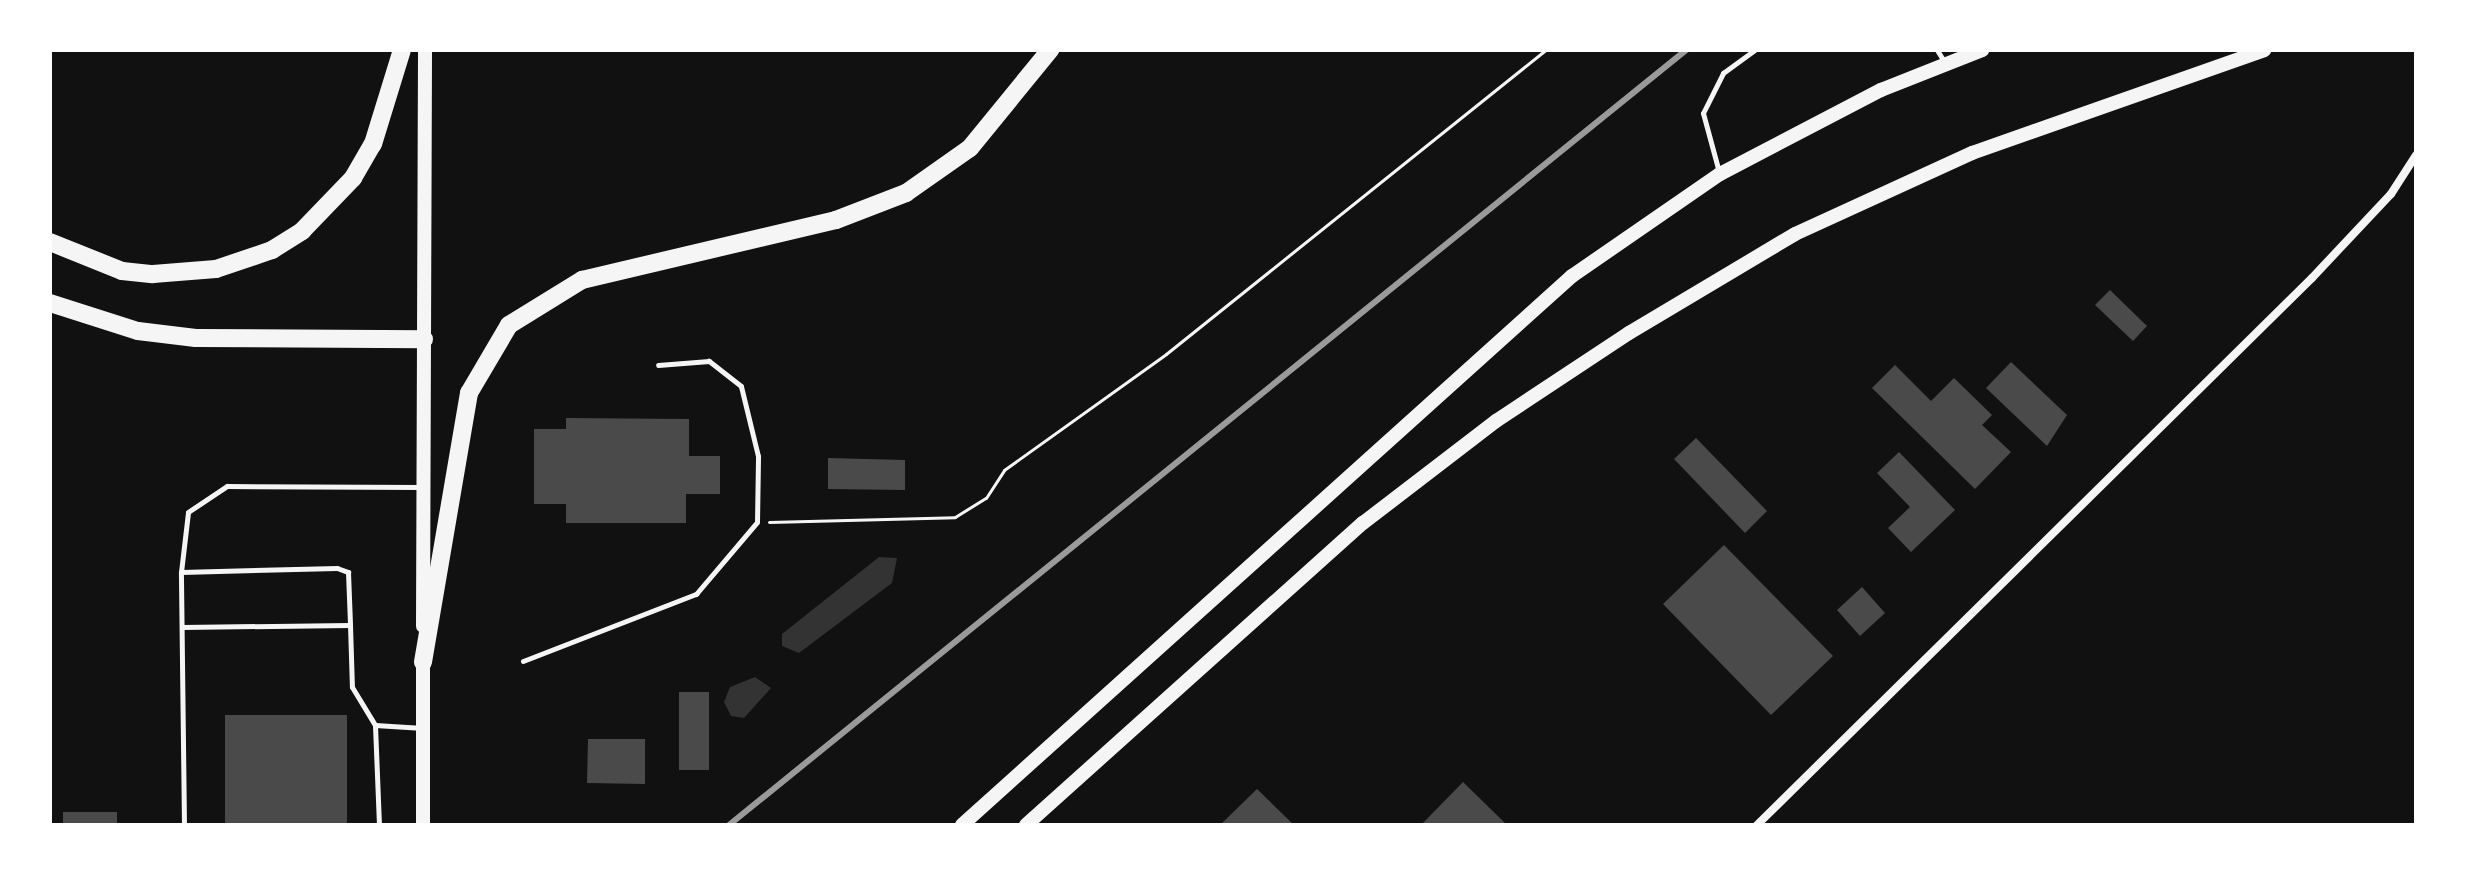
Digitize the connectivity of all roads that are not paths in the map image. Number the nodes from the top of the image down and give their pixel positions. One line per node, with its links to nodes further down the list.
1 (402, 50): 11 (highway)
2 (425, 50): 13 (main road)
3 (1050, 50): 20 (highway)
4 (1755, 50): 10 (lane)
5 (1937, 50): 8 (lane)
6 (1982, 50): 8 (main road)
7 (2264, 50): 27 (main road)
8 (1946, 64): 10 (main road)
9 (2416, 155): 28 (street)
10 (1720, 174): 26 (main road)
11 (50, 242)
12 (50, 303): 13 (highway)
13 (424, 339): 15 (main road)
14 (658, 365): 19 (lane)
15 (422, 487): 16 (lane); 20 (main road)
16 (181, 572): 17 (lane); 18 (lane)
17 (350, 625): 18 (lane); 21 (lane)
18 (182, 627): 23 (lane)
19 (523, 661)
20 (423, 662): 22 (main road)
21 (375, 725): 22 (lane); 24 (lane)
22 (424, 728): 25 (main road)
23 (184, 825)
24 (379, 825)
25 (423, 825)
26 (962, 825)
27 (1026, 825)
28 (1757, 825)

